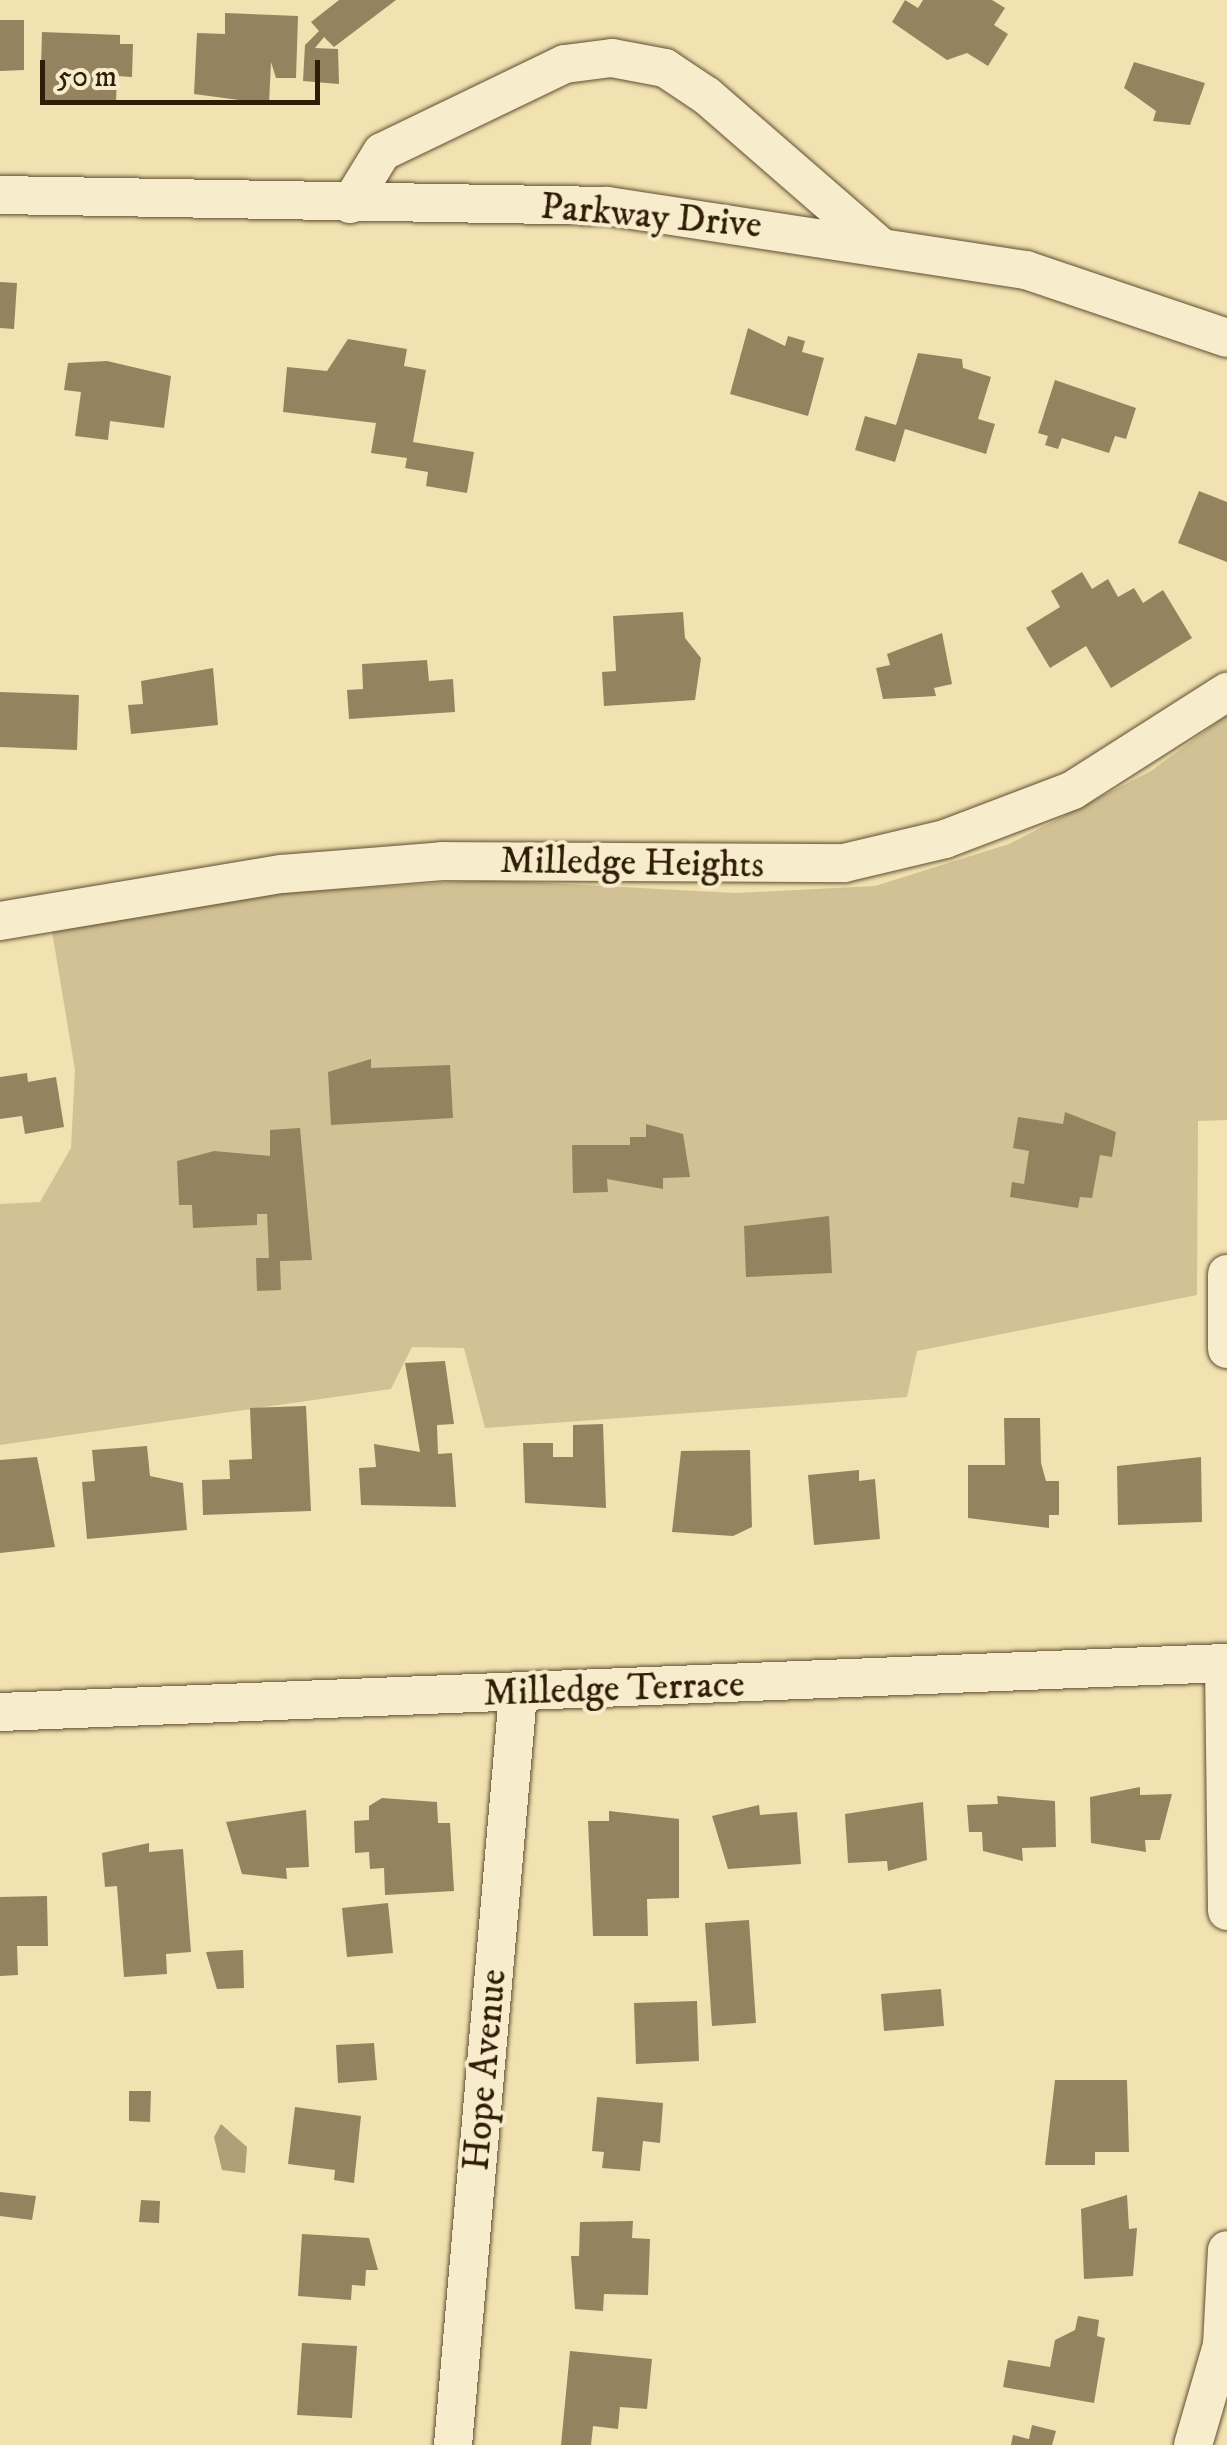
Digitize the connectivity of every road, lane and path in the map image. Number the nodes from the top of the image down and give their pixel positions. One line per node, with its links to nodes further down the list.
1 (0, 195): 2 (street, Parkway Drive)
2 (350, 204): 3 (street, Parkway Drive); 3 (street)
3 (876, 243): 4 (street, Parkway Drive)
4 (1227, 338)
5 (1227, 692): 6 (street, Milledge Heights)
6 (0, 921)
7 (1227, 1274): 8 (street)
8 (1227, 1349)
9 (1225, 1663): 10 (street, Milledge Terrace); 12 (street)
10 (518, 1695): 11 (street, Milledge Terrace); 14 (street, Hope Avenue)
11 (0, 1712)
12 (1227, 1911)
13 (1227, 2250): 15 (street)
14 (454, 2445)
15 (1192, 2445)

